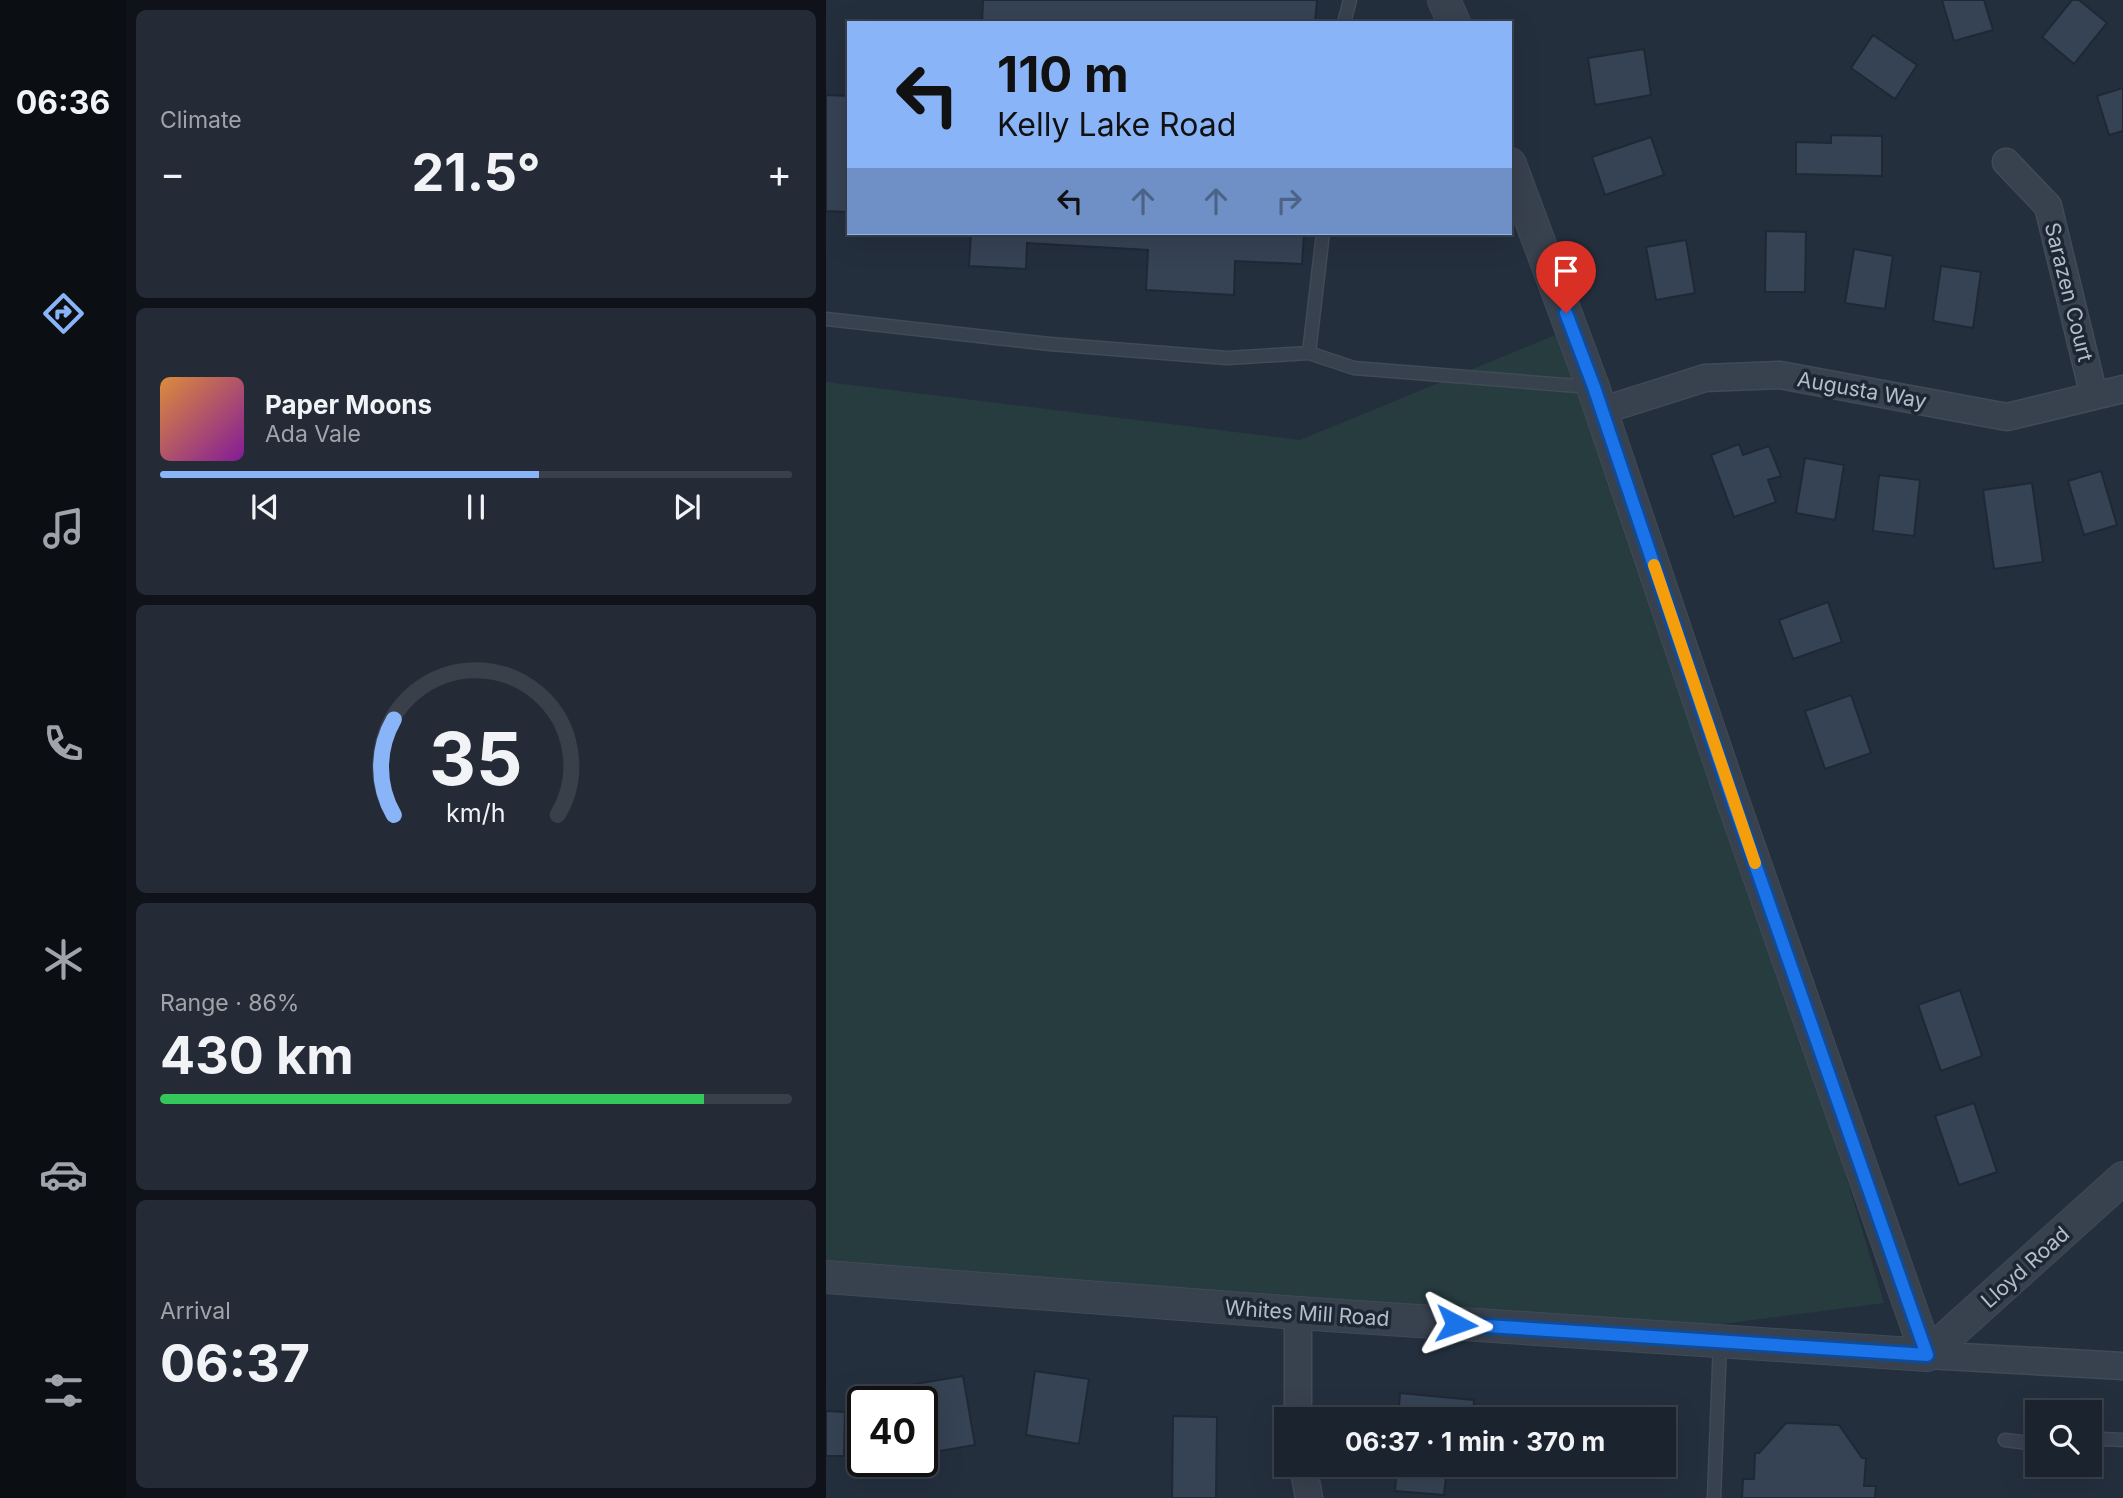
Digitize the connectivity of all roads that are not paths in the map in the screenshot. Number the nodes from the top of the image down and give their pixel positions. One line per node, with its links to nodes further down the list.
1 (1350, 0): 3 (lane)
2 (1444, 0): 4 (street)
3 (1345, 21)
4 (1453, 21)
5 (2006, 162): 11 (street, Sarazen Court)
6 (1512, 169): 12 (street)
7 (1323, 235): 9 (lane)
8 (826, 319): 9 (lane)
9 (1309, 353): 12 (lane)
10 (2123, 389): 11 (street, Augusta Way)
11 (2094, 396): 12 (street, Augusta Way)
12 (1597, 399): 17 (street)
13 (2123, 1178): 17 (street, Lloyd Road)
14 (826, 1277): 15 (street, Whites Mill Road)
15 (1298, 1313): 16 (street, Whites Mill Road); 19 (street)
16 (1720, 1342): 17 (street, Whites Mill Road); 26 (lane)
17 (1927, 1355): 18 (street, Whites Mill Road)
18 (2123, 1366)
19 (1298, 1407)
20 (2102, 1439): 22 (lane)
21 (2005, 1440): 23 (lane)
22 (2123, 1440)
23 (2025, 1442)
24 (1305, 1477): 25 (street)
25 (1309, 1498)
26 (1714, 1498)

